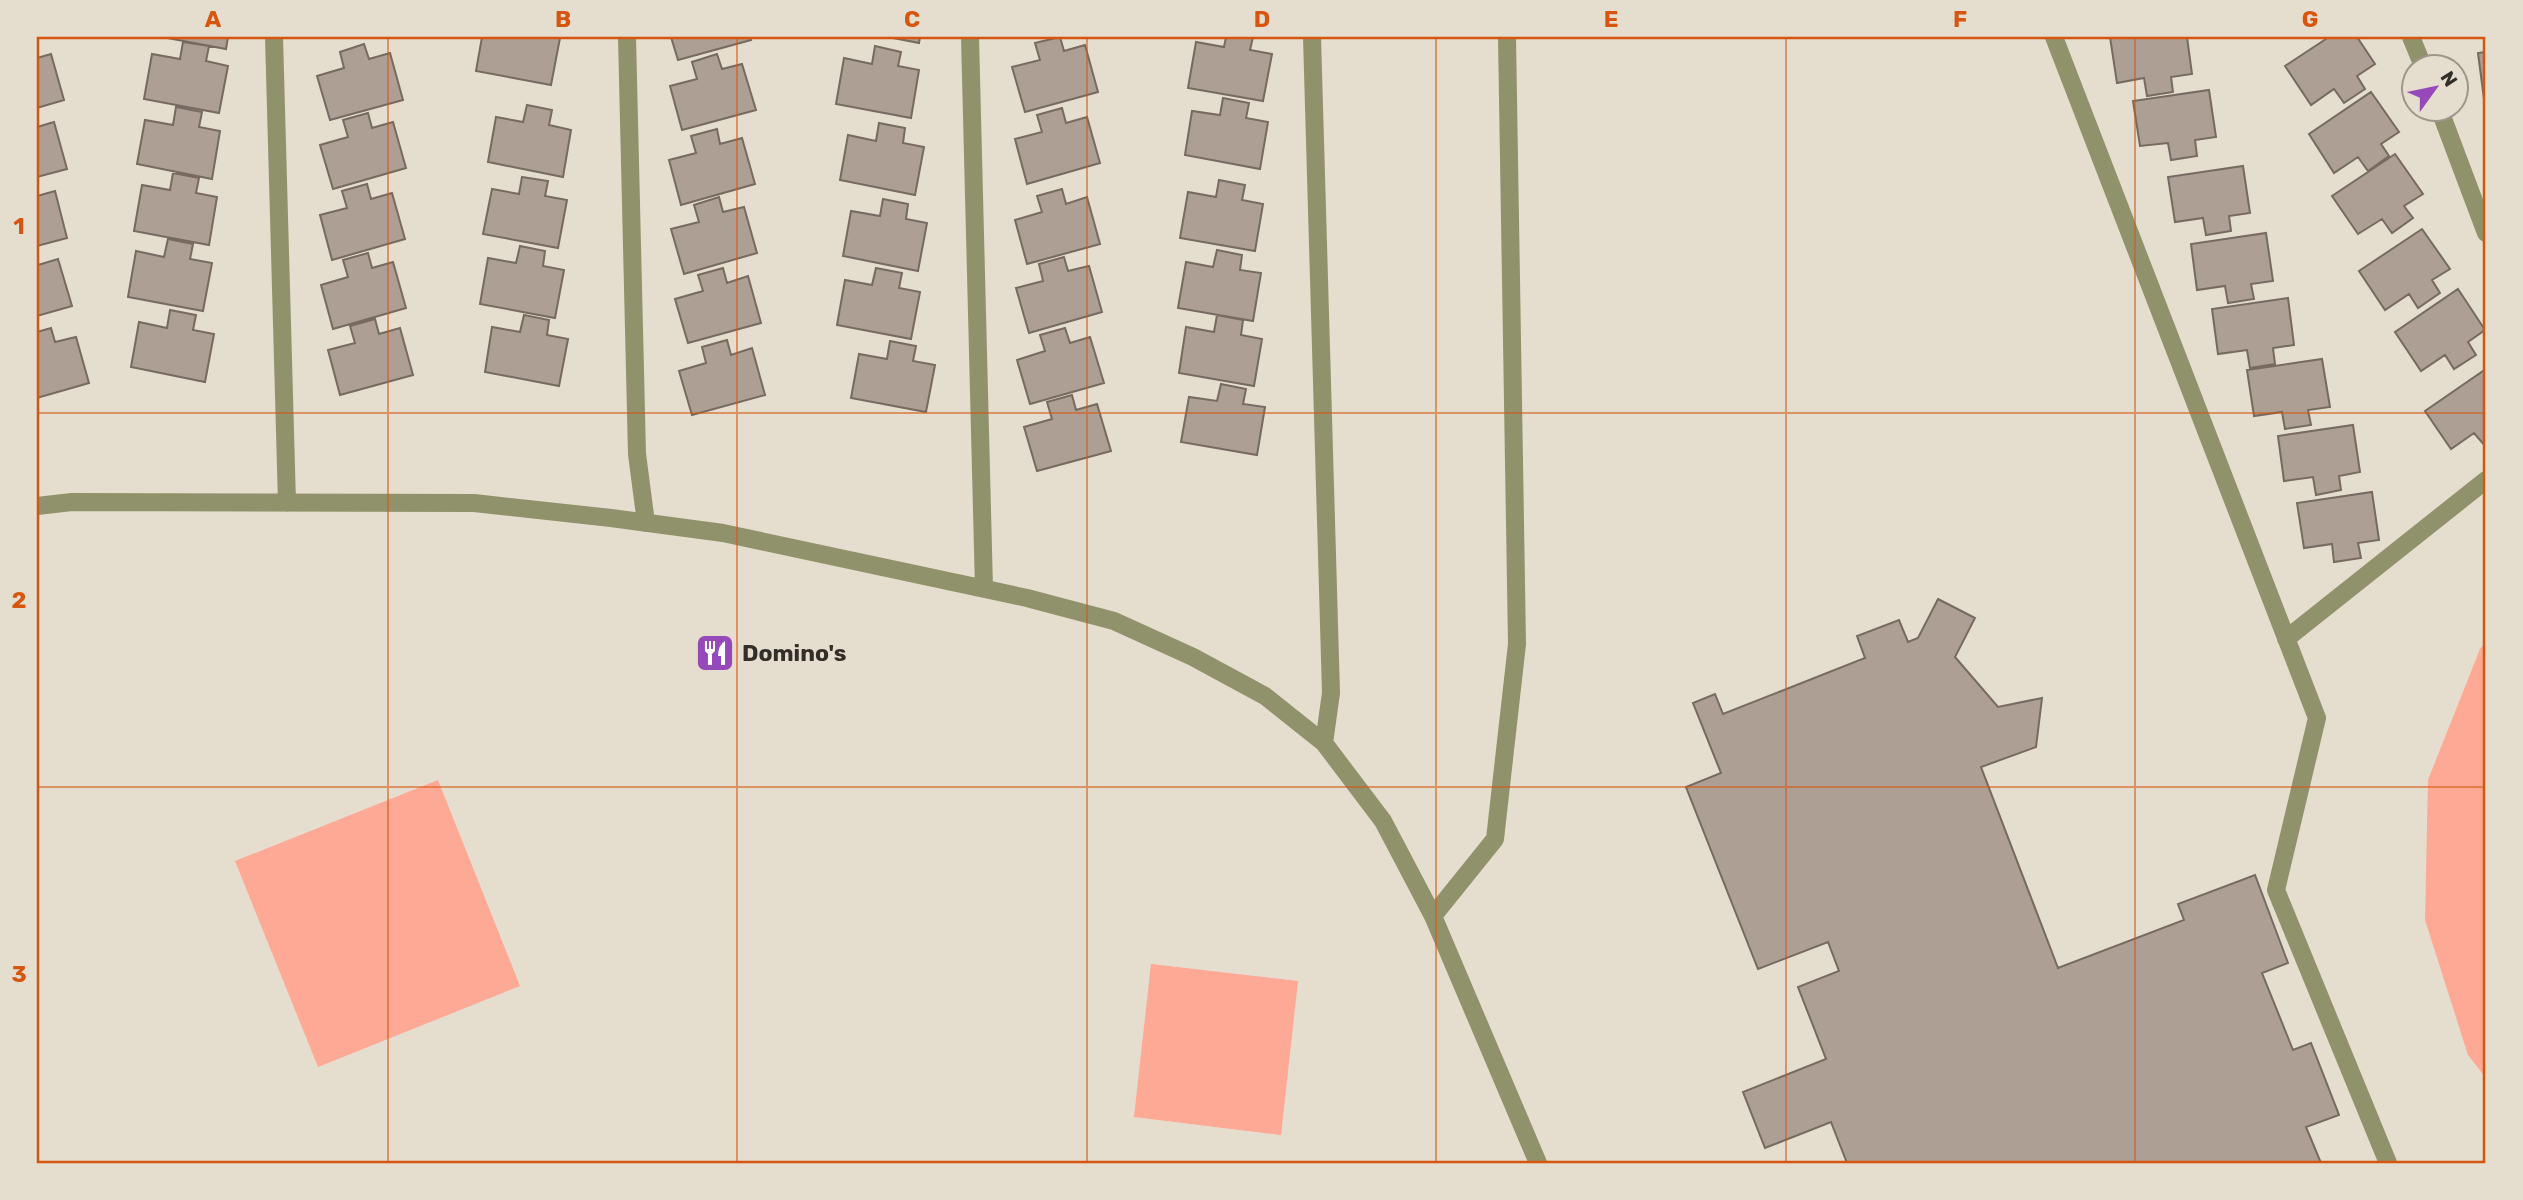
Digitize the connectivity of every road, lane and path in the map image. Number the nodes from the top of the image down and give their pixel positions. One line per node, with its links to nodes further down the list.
1 (274, 37): 10 (street)
2 (627, 37): 12 (street)
3 (970, 37): 13 (street)
4 (1312, 37): 15 (street)
5 (1507, 37): 16 (street)
6 (2054, 37): 14 (street)
7 (2444, 122): 8 (street)
8 (2486, 233)
9 (2486, 480): 14 (street)
10 (287, 503): 11 (street); 12 (street)
11 (37, 506)
12 (646, 523): 13 (street)
13 (984, 589): 15 (street)
14 (2286, 639): 18 (street)
15 (1324, 743): 16 (street)
16 (1433, 916): 17 (street)
17 (1538, 1163)
18 (2388, 1163)

